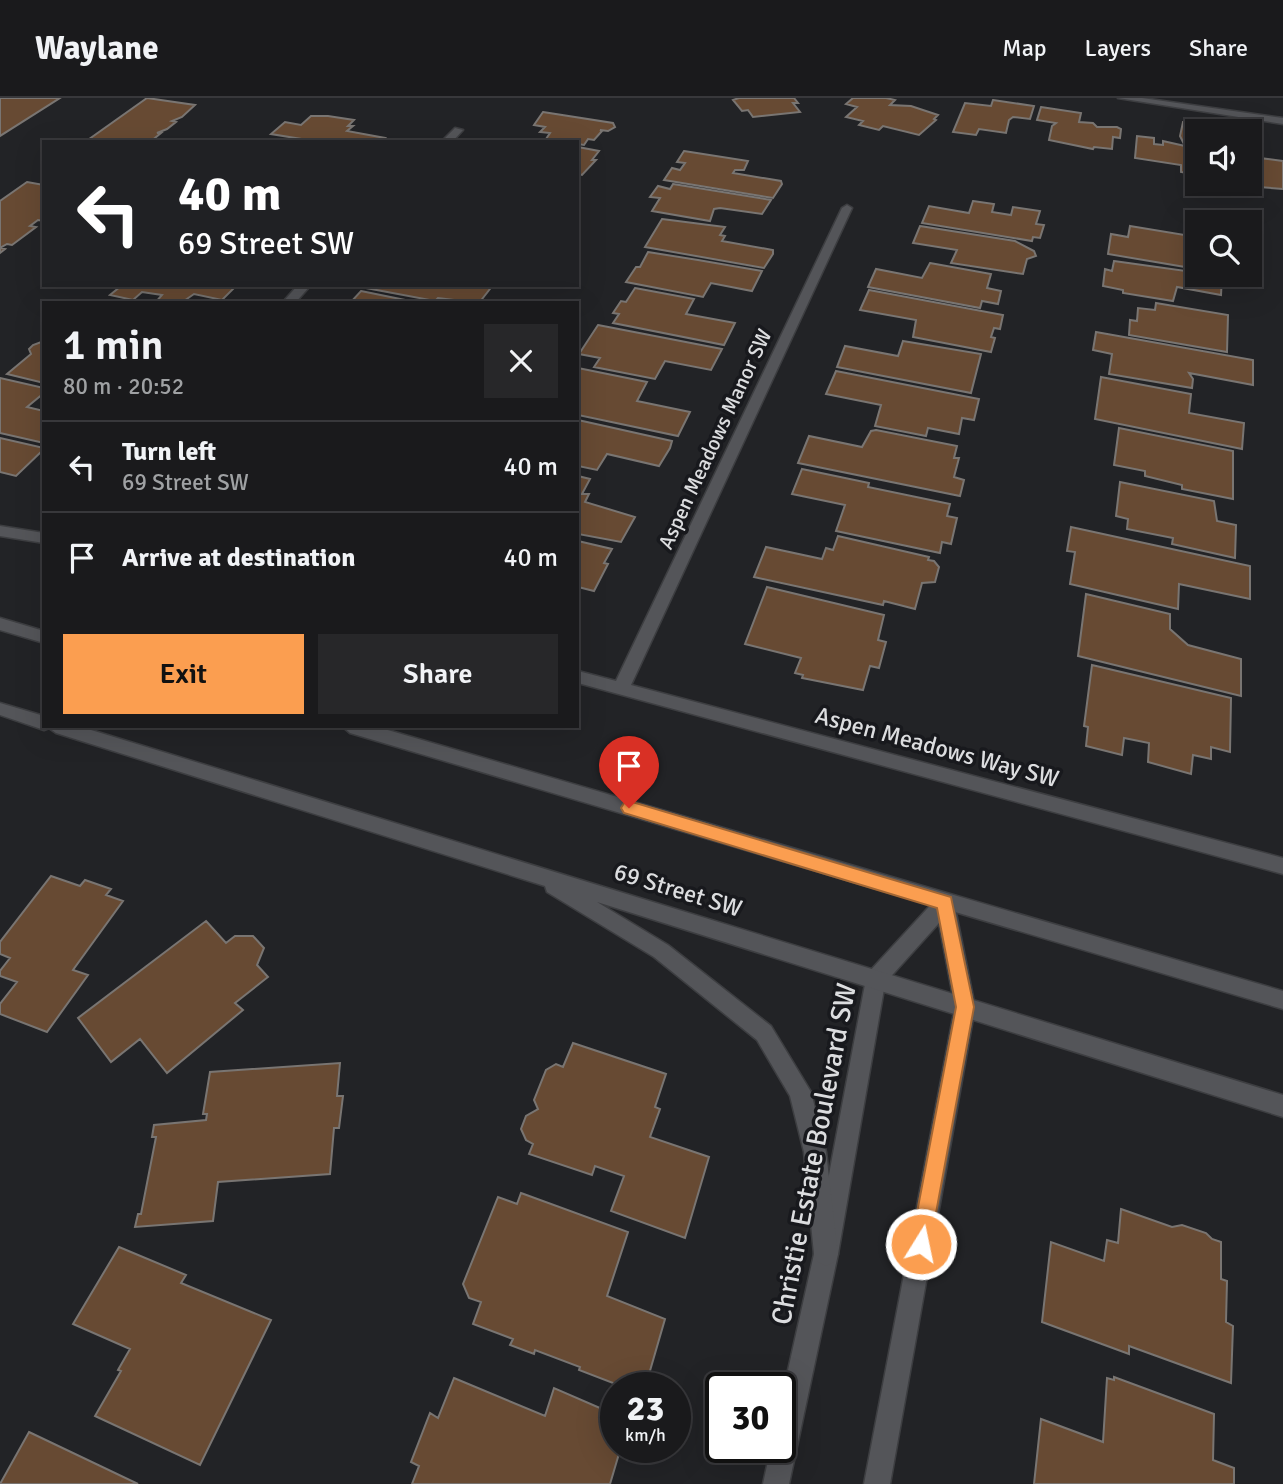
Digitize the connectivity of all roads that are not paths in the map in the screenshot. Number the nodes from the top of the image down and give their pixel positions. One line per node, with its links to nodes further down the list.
1 (1122, 98): 2 (street)
2 (1283, 121)
3 (458, 130): 4 (street)
4 (448, 140)
5 (847, 208): 13 (street, Aspen Meadows Manor SW)
6 (303, 287): 7 (street)
7 (290, 301)
8 (0, 531): 9 (street)
9 (42, 538)
10 (0, 624): 11 (street)
11 (42, 636)
12 (579, 677): 13 (street, Aspen Meadows Way SW)
13 (621, 688): 18 (street, Aspen Meadows Way SW)
14 (0, 709): 15 (street)
15 (42, 722)
16 (63, 728): 19 (street, 69 Street SW)
17 (358, 728): 20 (street)
18 (1283, 866)
19 (531, 872): 21 (street, 69 Street SW); 25 (street)
20 (945, 903): 21 (street, Christie Estate Boulevard SW); 22 (street); 23 (street)
21 (876, 979): 23 (street, 69 Street SW); 25 (street, Christie Estate Boulevard SW)
22 (1283, 1000)
23 (965, 1007): 24 (street, 69 Street SW); 27 (street)
24 (1283, 1106)
25 (826, 1254): 26 (street, Christie Estate Boulevard SW)
26 (776, 1484)
27 (877, 1484)

